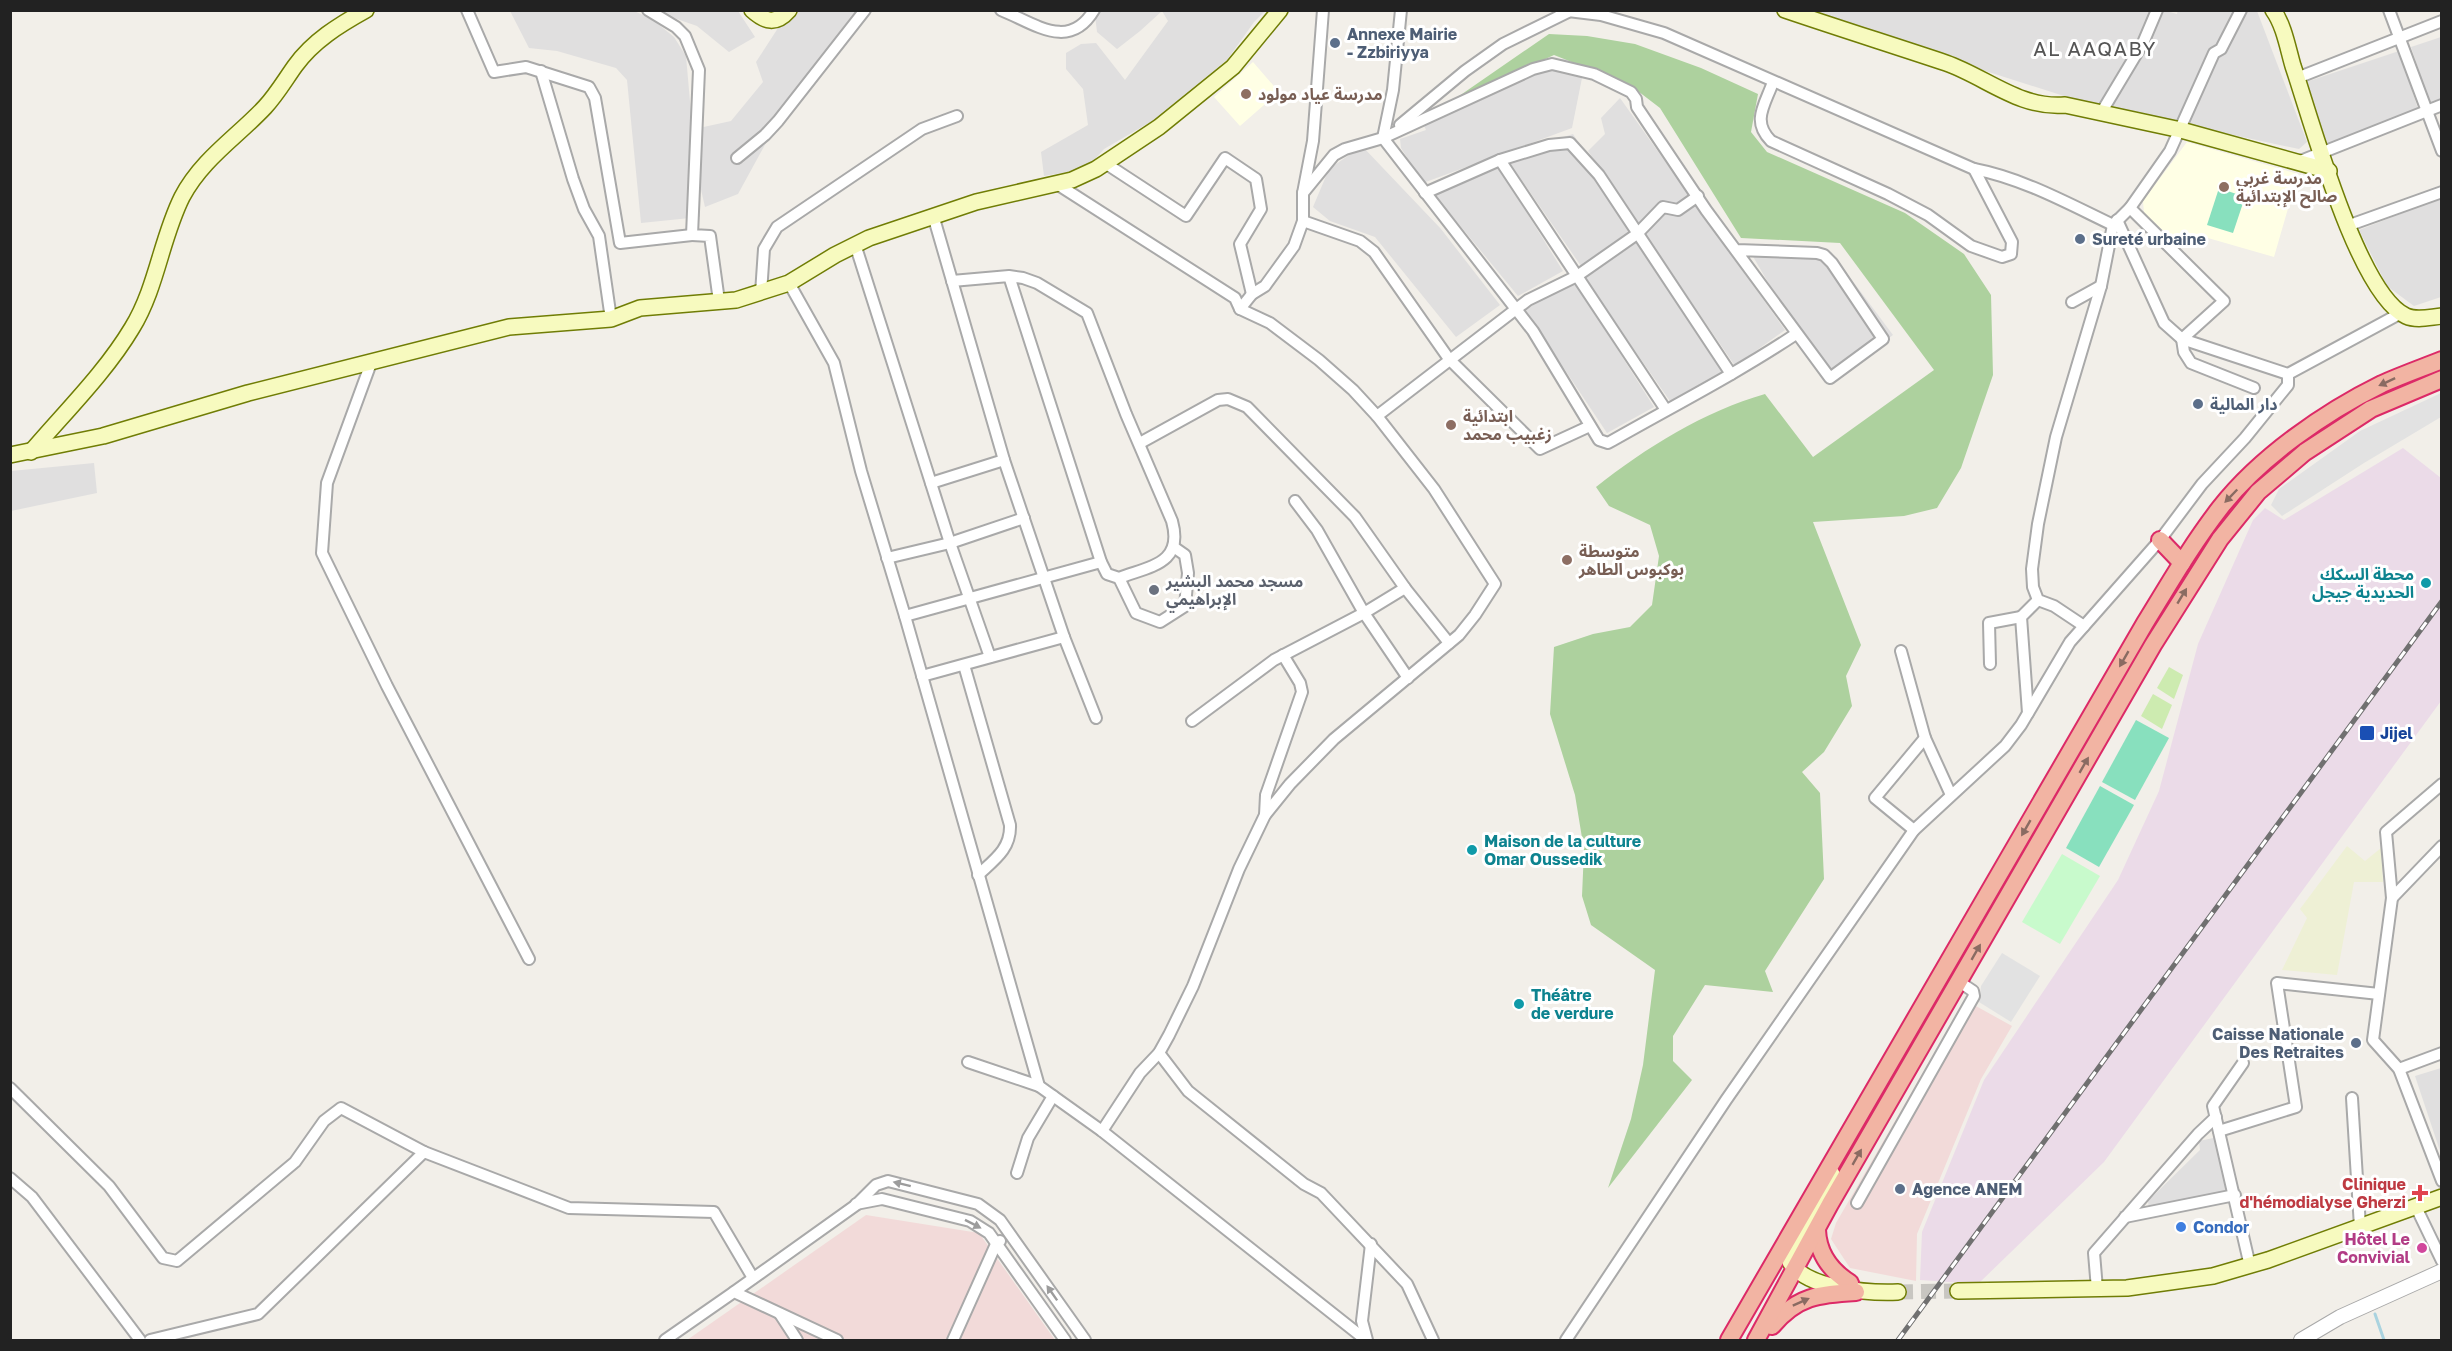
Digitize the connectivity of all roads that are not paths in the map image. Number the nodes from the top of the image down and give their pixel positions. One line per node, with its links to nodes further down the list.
1 (366, 10): 78 (main road)
2 (467, 10): 20 (street)
3 (648, 10): 48 (street)
4 (752, 10): 5 (main road)
5 (789, 10)
6 (866, 10): 31 (street)
7 (1001, 10): 8 (street)
8 (1094, 10)
9 (1280, 10): 34 (main road)
10 (1323, 10): 39 (street)
11 (1401, 10): 28 (street)
12 (1785, 10): 25 (main road)
13 (2157, 10): 25 (street)
14 (2241, 10): 27 (street)
15 (2389, 10): 19 (street)
16 (1564, 11): 22 (street); 28 (street)
17 (2277, 11): 21 (main road)
18 (2442, 21): 19 (street)
19 (2399, 36): 21 (street); 24 (street)
20 (541, 71): 48 (street); 64 (street)
21 (2297, 78): 30 (main road)
22 (1773, 82): 35 (street); 35 (street)
23 (2442, 105): 24 (street)
24 (2427, 111): 29 (street); 30 (street)
25 (2101, 113): 27 (main road)
26 (957, 116): 56 (street)
27 (2181, 130): 33 (main road); 42 (street)
28 (1383, 138): 39 (street); 40 (street); 41 (street)
29 (2442, 151)
30 (2323, 153): 33 (street); 36 (main road)
31 (737, 158)
32 (1500, 160): 40 (street); 47 (street); 52 (street)
33 (2298, 162): 36 (main road)
34 (1105, 164): 37 (main road); 57 (street)
35 (1974, 169): 45 (street)
36 (2329, 171): 46 (main road)
37 (1057, 184): 43 (main road); 60 (street)
38 (2442, 192): 46 (street)
39 (1303, 193): 44 (street)
40 (1425, 193): 61 (street)
41 (1698, 196): 47 (street); 50 (street)
42 (2130, 208): 45 (street); 66 (street)
43 (933, 215): 49 (main road); 53 (street)
44 (1303, 221): 57 (street); 67 (street)
45 (2115, 222): 55 (street); 66 (street)
46 (2347, 226): 62 (main road)
47 (1637, 234): 52 (street); 70 (street)
48 (692, 235): 58 (street)
49 (855, 244): 54 (main road); 81 (street)
50 (1737, 250): 65 (street); 65 (street)
51 (1009, 276): 53 (street); 77 (street); 90 (street)
52 (1577, 276): 61 (street); 74 (street)
53 (952, 281): 80 (street)
54 (789, 283): 56 (main road); 88 (street)
55 (2101, 286): 59 (street); 96 (street)
56 (761, 293): 58 (main road)
57 (1252, 294): 60 (street)
58 (719, 301): 64 (main road)
59 (2072, 302)
60 (1240, 309): 75 (street)
61 (1516, 309): 67 (street); 76 (street)
62 (2401, 313): 63 (main road); 71 (street)
63 (2442, 316)
64 (611, 319): 69 (main road)
65 (1797, 334): 70 (street)
66 (2182, 339): 71 (street); 73 (street)
67 (1449, 359): 75 (street); 76 (street)
68 (2442, 360): 91 (highway, one-way to 91)
69 (371, 363): 78 (main road); 121 (street)
70 (1731, 374): 74 (street)
71 (2288, 374): 84 (street)
72 (2442, 379): 122 (highway, one-way to 72)
73 (2254, 388)
74 (1666, 410): 76 (street)
75 (1377, 416): 102 (street)
76 (1590, 426)
77 (1140, 443): 86 (street); 94 (street)
78 (31, 452): 79 (main road)
79 (10, 455)
80 (1004, 460): 81 (street); 83 (street)
81 (932, 483): 85 (street)
82 (1295, 501): 97 (street)
83 (1024, 518): 85 (street); 92 (street)
84 (2160, 540): 91 (highway); 100 (street)
85 (950, 543): 88 (street); 95 (street)
86 (1175, 548): 87 (street); 89 (street)
87 (1185, 555): 89 (street); 93 (street)
88 (887, 558): 98 (street)
89 (1168, 559): 93 (street)
90 (1101, 562): 92 (street); 93 (street)
91 (2182, 563): 152 (highway, one-way to 152)
92 (1044, 577): 95 (street); 101 (street)
93 (1119, 578)
94 (1405, 588): 97 (street); 102 (street)
95 (968, 598): 98 (street); 105 (street)
96 (2038, 600): 99 (street); 100 (street)
97 (1364, 613): 104 (street); 109 (street)
98 (904, 616): 108 (street)
99 (2021, 617): 106 (street); 110 (street)
100 (2084, 626): 110 (street)
101 (1064, 637): 105 (street); 111 (street)
102 (1449, 644): 109 (street)
103 (1901, 651): 113 (street)
104 (1283, 655): 112 (street); 116 (street)
105 (990, 657): 107 (street)
106 (1990, 664)
107 (964, 665): 108 (street); 119 (street)
108 (922, 676): 119 (street)
109 (1408, 678): 116 (street)
110 (2028, 714): 115 (street)
111 (1095, 718)
112 (1192, 721)
113 (1925, 738): 115 (street); 117 (street)
114 (2442, 784): 120 (street)
115 (1951, 795): 117 (street)
116 (1265, 814): 124 (street)
117 (1914, 830): 161 (street)
118 (2442, 846): 120 (street)
119 (978, 875): 129 (street)
120 (2392, 898): 123 (street)
121 (529, 959)
122 (1958, 981): 142 (street); 147 (highway, one-way to 122)
123 (2379, 994): 128 (street); 135 (street)
124 (1159, 1053): 134 (street); 150 (street)
125 (2442, 1053): 128 (street)
126 (968, 1062): 129 (street)
127 (2243, 1063): 133 (street)
128 (2399, 1069): 139 (street)
129 (1039, 1086): 131 (street)
130 (10, 1088): 136 (street)
131 (1053, 1096): 134 (street); 137 (street)
132 (2352, 1098): 146 (street)
133 (2216, 1117): 135 (street); 145 (street)
134 (1102, 1131): 170 (street)
135 (2219, 1131): 140 (street)
136 (424, 1152): 155 (street); 163 (street)
137 (1017, 1173)
138 (10, 1178): 162 (street)
139 (2442, 1181)
140 (2235, 1196): 145 (street); 153 (street)
141 (2442, 1197): 144 (main road)
142 (1857, 1203)
143 (856, 1204): 148 (street, one-way to 143); 149 (street, one-way to 149); 155 (street)
144 (2416, 1207): 146 (main road); 151 (street)
145 (2125, 1217): 157 (street)
146 (2360, 1227): 153 (main road)
147 (1817, 1230): 152 (highway); 156 (highway)
148 (1010, 1234): 149 (street); 169 (street, one-way to 148)
149 (997, 1242): 167 (street); 168 (street)
150 (1371, 1244): 170 (street); 171 (street)
151 (2442, 1261)
152 (1790, 1266): 156 (main road); 173 (highway); 174 (highway)
153 (2250, 1266): 157 (main road)
154 (2442, 1271): 176 (street)
155 (753, 1278): 159 (street)
156 (1853, 1288): 175 (highway, one-way to 156)
157 (2097, 1289): 158 (main road)
158 (1958, 1291)
159 (734, 1292): 160 (street); 164 (street)
160 (780, 1314): 165 (street); 166 (street)
161 (1575, 1336): 172 (street)
162 (140, 1341)
163 (150, 1341)
164 (665, 1341)
165 (797, 1341)
166 (837, 1341)
167 (953, 1341)
168 (1065, 1341)
169 (1085, 1341)
170 (1367, 1341)
171 (1433, 1341)
172 (1566, 1341)
173 (1730, 1341)
174 (1756, 1341)
175 (1760, 1341)
176 (2301, 1341)

